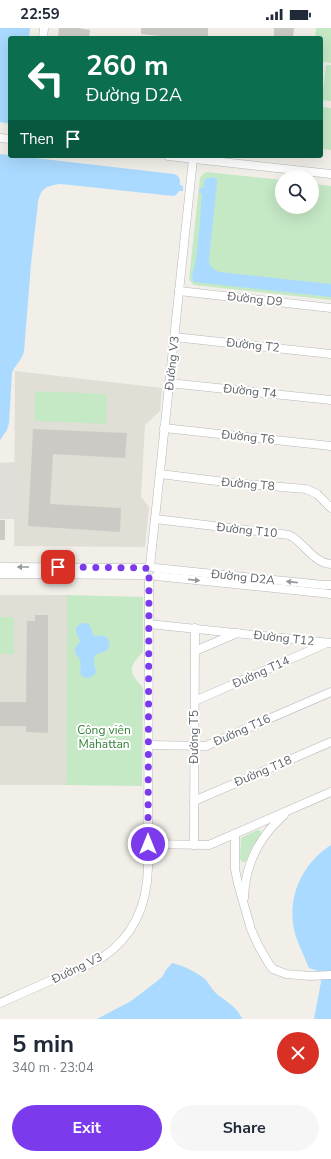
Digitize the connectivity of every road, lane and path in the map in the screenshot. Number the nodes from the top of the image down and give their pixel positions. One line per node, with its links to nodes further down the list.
1 (185, 158): 2 (street)
2 (193, 159): 3 (street); 4 (street, Đường V3)
3 (331, 174)
4 (179, 291): 5 (street, Đường D9); 6 (street, Đường V3)
5 (331, 308)
6 (174, 337): 7 (street, Đường T2); 8 (street, Đường V3)
7 (331, 354)
8 (169, 383): 9 (street, Đường T4); 10 (street, Đường V3)
9 (331, 400)
10 (164, 428): 11 (street, Đường T6); 12 (street, Đường V3)
11 (331, 446)
12 (160, 474): 13 (street, Đường T8); 14 (street, Đường V3)
13 (331, 508)
14 (155, 519): 15 (street, Đường T10); 17 (street, Đường V3)
15 (330, 564)
16 (0, 567): 17 (street, Đường D2A, one-way to 16)
17 (150, 572): 18 (street, Đường D2A); 19 (street, Đường D2A, one-way to 17); 20 (street, Đường D2A, one-way to 20); 21 (street, Đường V3)
18 (0, 574)
19 (331, 585)
20 (331, 594)
21 (149, 624): 22 (street, Đường T12); 29 (street, Đường V3)
22 (195, 628): 23 (street, Đường T12); 25 (street, Đường T5)
23 (238, 633): 24 (street, Đường T12); 25 (street, Đường T12)
24 (329, 642): 27 (street, Đường T14)
25 (195, 651): 27 (street, Đường T5)
26 (331, 692): 30 (street, Đường T16)
27 (195, 701): 30 (street, Đường T5)
28 (331, 742): 32 (street, Đường T18)
29 (149, 745): 30 (street, Đường T16); 35 (street, Đường V3)
30 (194, 746): 32 (street, Đường T5)
31 (331, 792): 33 (street)
32 (194, 801): 36 (street, Đường T5)
33 (294, 808): 34 (street); 37 (street)
34 (235, 834): 36 (street); 37 (street)
35 (148, 844): 36 (street); 39 (street, Đường V3)
36 (194, 845)
37 (244, 902): 38 (street)
38 (331, 975)
39 (0, 1003)

